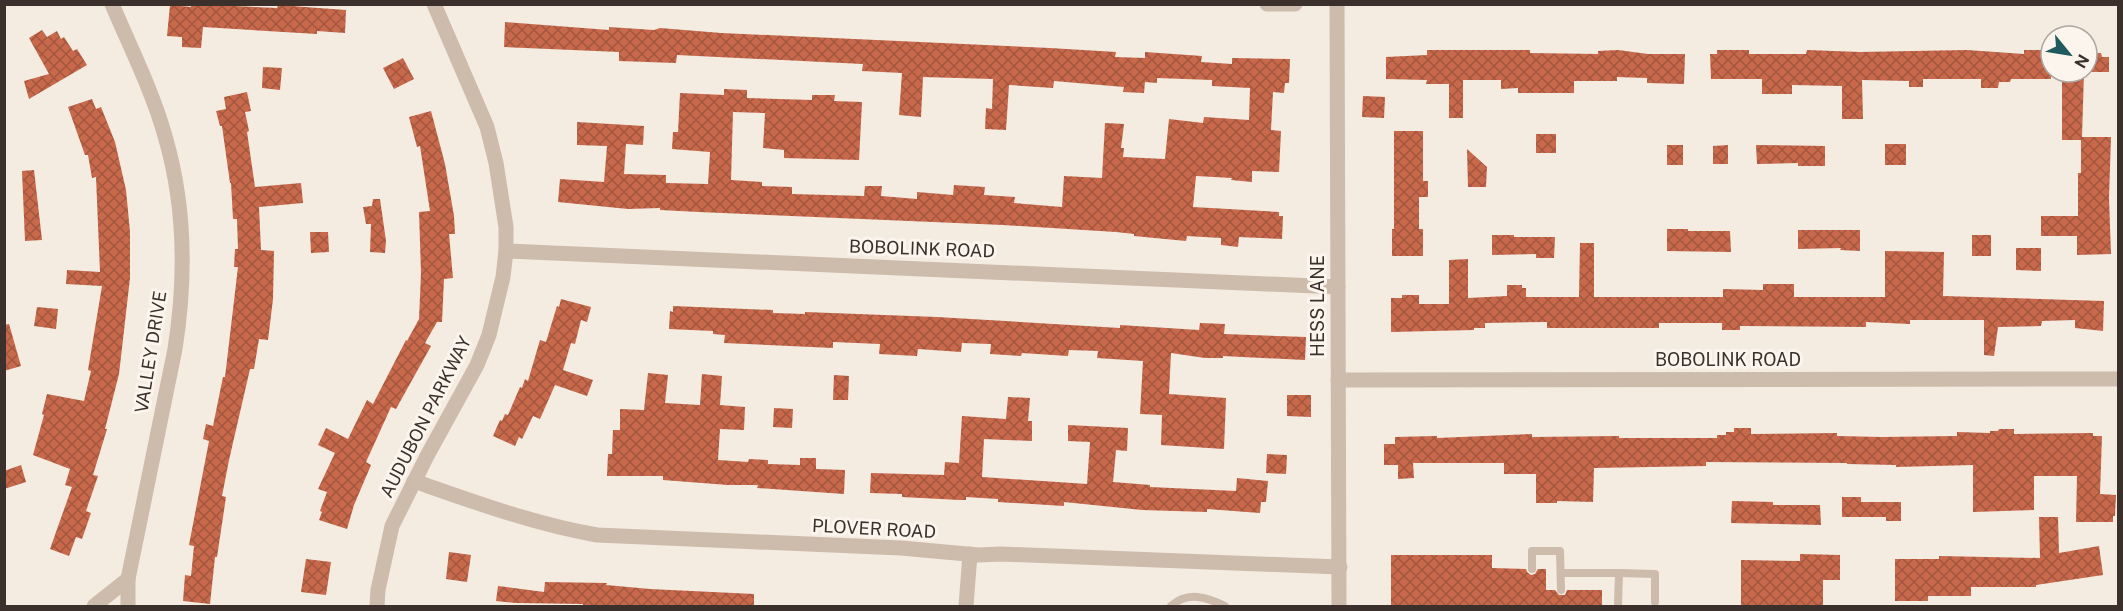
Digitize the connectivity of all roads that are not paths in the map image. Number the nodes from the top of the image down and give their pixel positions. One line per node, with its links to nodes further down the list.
1 (111, 4): 16 (street, VALLEY DRIVE)
2 (434, 4): 6 (street, AUDUBON PARKWAY)
3 (1267, 4): 4 (street)
4 (1295, 4)
5 (1337, 4): 7 (street, HESS LANE)
6 (506, 250): 7 (street, BOBOLINK ROAD); 10 (street, AUDUBON PARKWAY)
7 (1338, 287): 9 (street, HESS LANE)
8 (2118, 379): 9 (street, BOBOLINK ROAD)
9 (1338, 380): 12 (street, HESS LANE)
10 (414, 481): 11 (street, PLOVER ROAD); 21 (street, AUDUBON PARKWAY)
11 (970, 554): 12 (street, PLOVER ROAD); 22 (street)
12 (1340, 567): 25 (street, HESS LANE)
13 (1532, 569): 14 (lane)
14 (1561, 573): 15 (lane); 17 (lane)
15 (1619, 573): 18 (lane); 26 (lane)
16 (128, 579): 19 (street); 20 (street, VALLEY DRIVE)
17 (1561, 590)
18 (1655, 602)
19 (94, 606)
20 (128, 606)
21 (377, 606)
22 (966, 606)
23 (1171, 606): 24 (lane)
24 (1225, 606)
25 (1339, 606)
26 (1618, 606)

